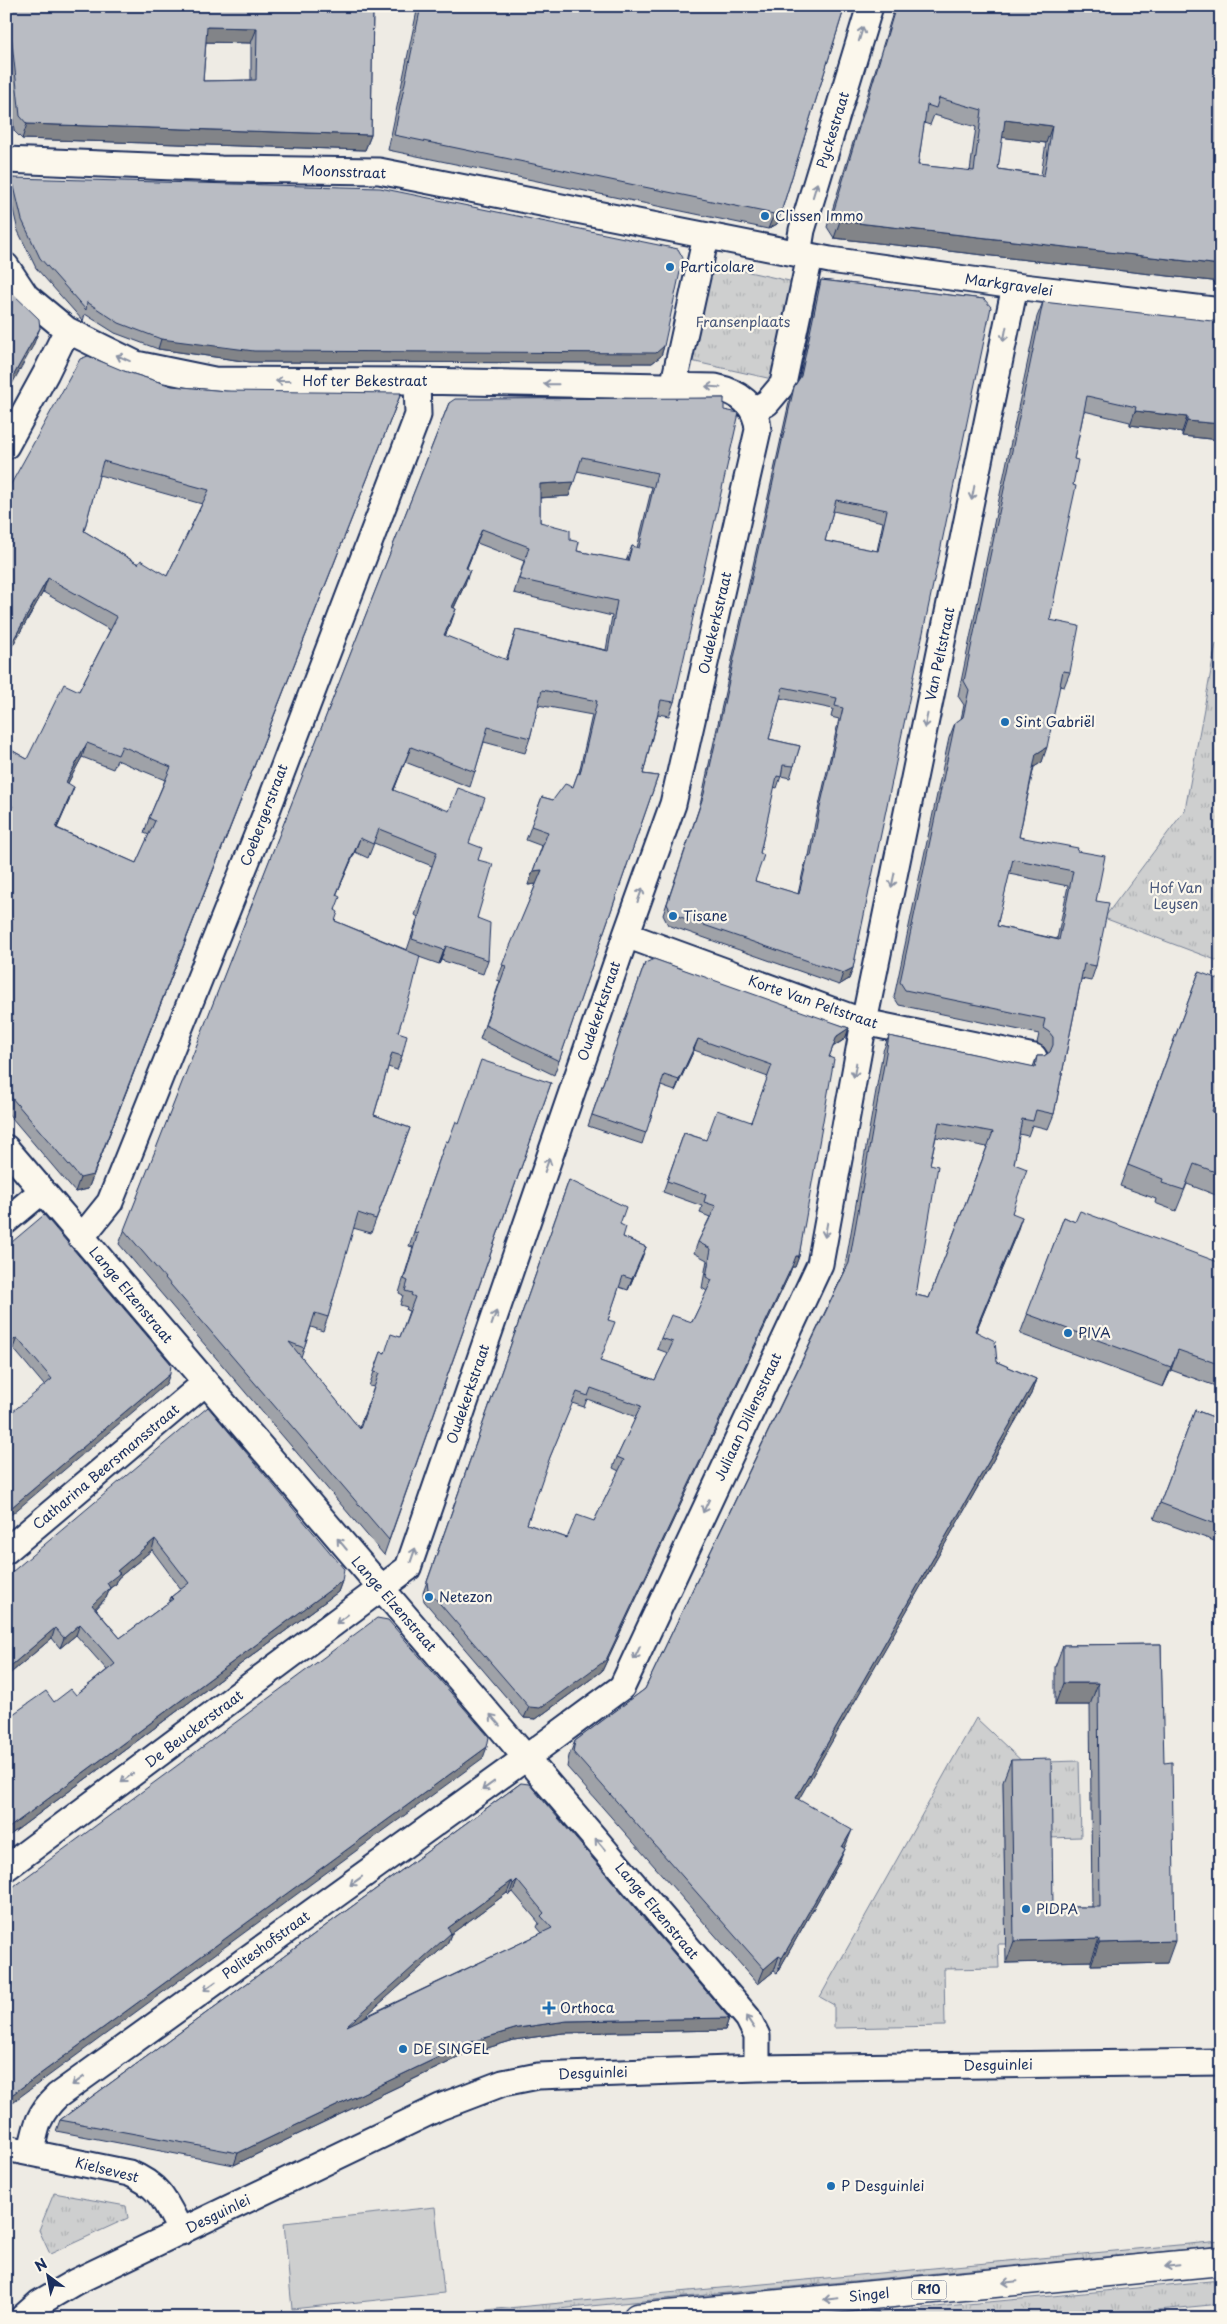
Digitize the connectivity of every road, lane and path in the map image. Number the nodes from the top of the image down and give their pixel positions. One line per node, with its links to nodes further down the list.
1 (870, 6): 4 (street, Pyckestraat, one-way to 1)
2 (6, 160): 3 (street, Moonsstraat)
3 (706, 236): 4 (street); 10 (street)
4 (804, 255): 6 (street, Markgravelei); 11 (street)
5 (6, 266): 8 (street, Hof ter Bekestraat)
6 (1015, 286): 7 (street, Markgravelei); 14 (street, Van Peltstraat, one-way to 14)
7 (1221, 311)
8 (67, 330): 9 (street, Hof ter Bekestraat, one-way to 8); 12 (street)
9 (417, 381): 10 (street, Hof ter Bekestraat, one-way to 9); 19 (street, Coebergerstraat)
10 (673, 387): 11 (street, Hof ter Bekestraat, one-way to 10)
11 (753, 410): 13 (street, Oudekerkstraat, one-way to 11)
12 (6, 446)
13 (626, 935): 14 (street, Korte Van Peltstraat); 22 (street, Oudekerkstraat, one-way to 13)
14 (864, 1022): 15 (street, Korte Van Peltstraat); 23 (street, Juliaan Dillensstraat, one-way to 23)
15 (1034, 1057)
16 (6, 1148): 17 (street, Lange Elzenstraat)
17 (42, 1191): 18 (street); 19 (street, Lange Elzenstraat)
18 (6, 1221)
19 (81, 1238): 20 (street, Lange Elzenstraat)
20 (205, 1382): 21 (street, Catharina Beersmansstraat); 22 (street, Lange Elzenstraat, one-way to 20)
21 (6, 1551)
22 (381, 1590): 23 (street, Lange Elzenstraat, one-way to 22); 24 (street, De Beuckerstraat, one-way to 24)
23 (527, 1758): 26 (street, Lange Elzenstraat, one-way to 23); 28 (street, Politeshofstraat, one-way to 28)
24 (6, 1868)
25 (1221, 2062): 26 (street, Desguinlei)
26 (757, 2068): 29 (street, Desguinlei)
27 (6, 2148): 28 (street, Kielsevest)
28 (30, 2152): 29 (street, Kielsevest)
29 (181, 2232): 31 (street, Desguinlei)
30 (1221, 2261): 32 (main road, Singel / R10, one-way to 32)
31 (22, 2318)
32 (637, 2318)

